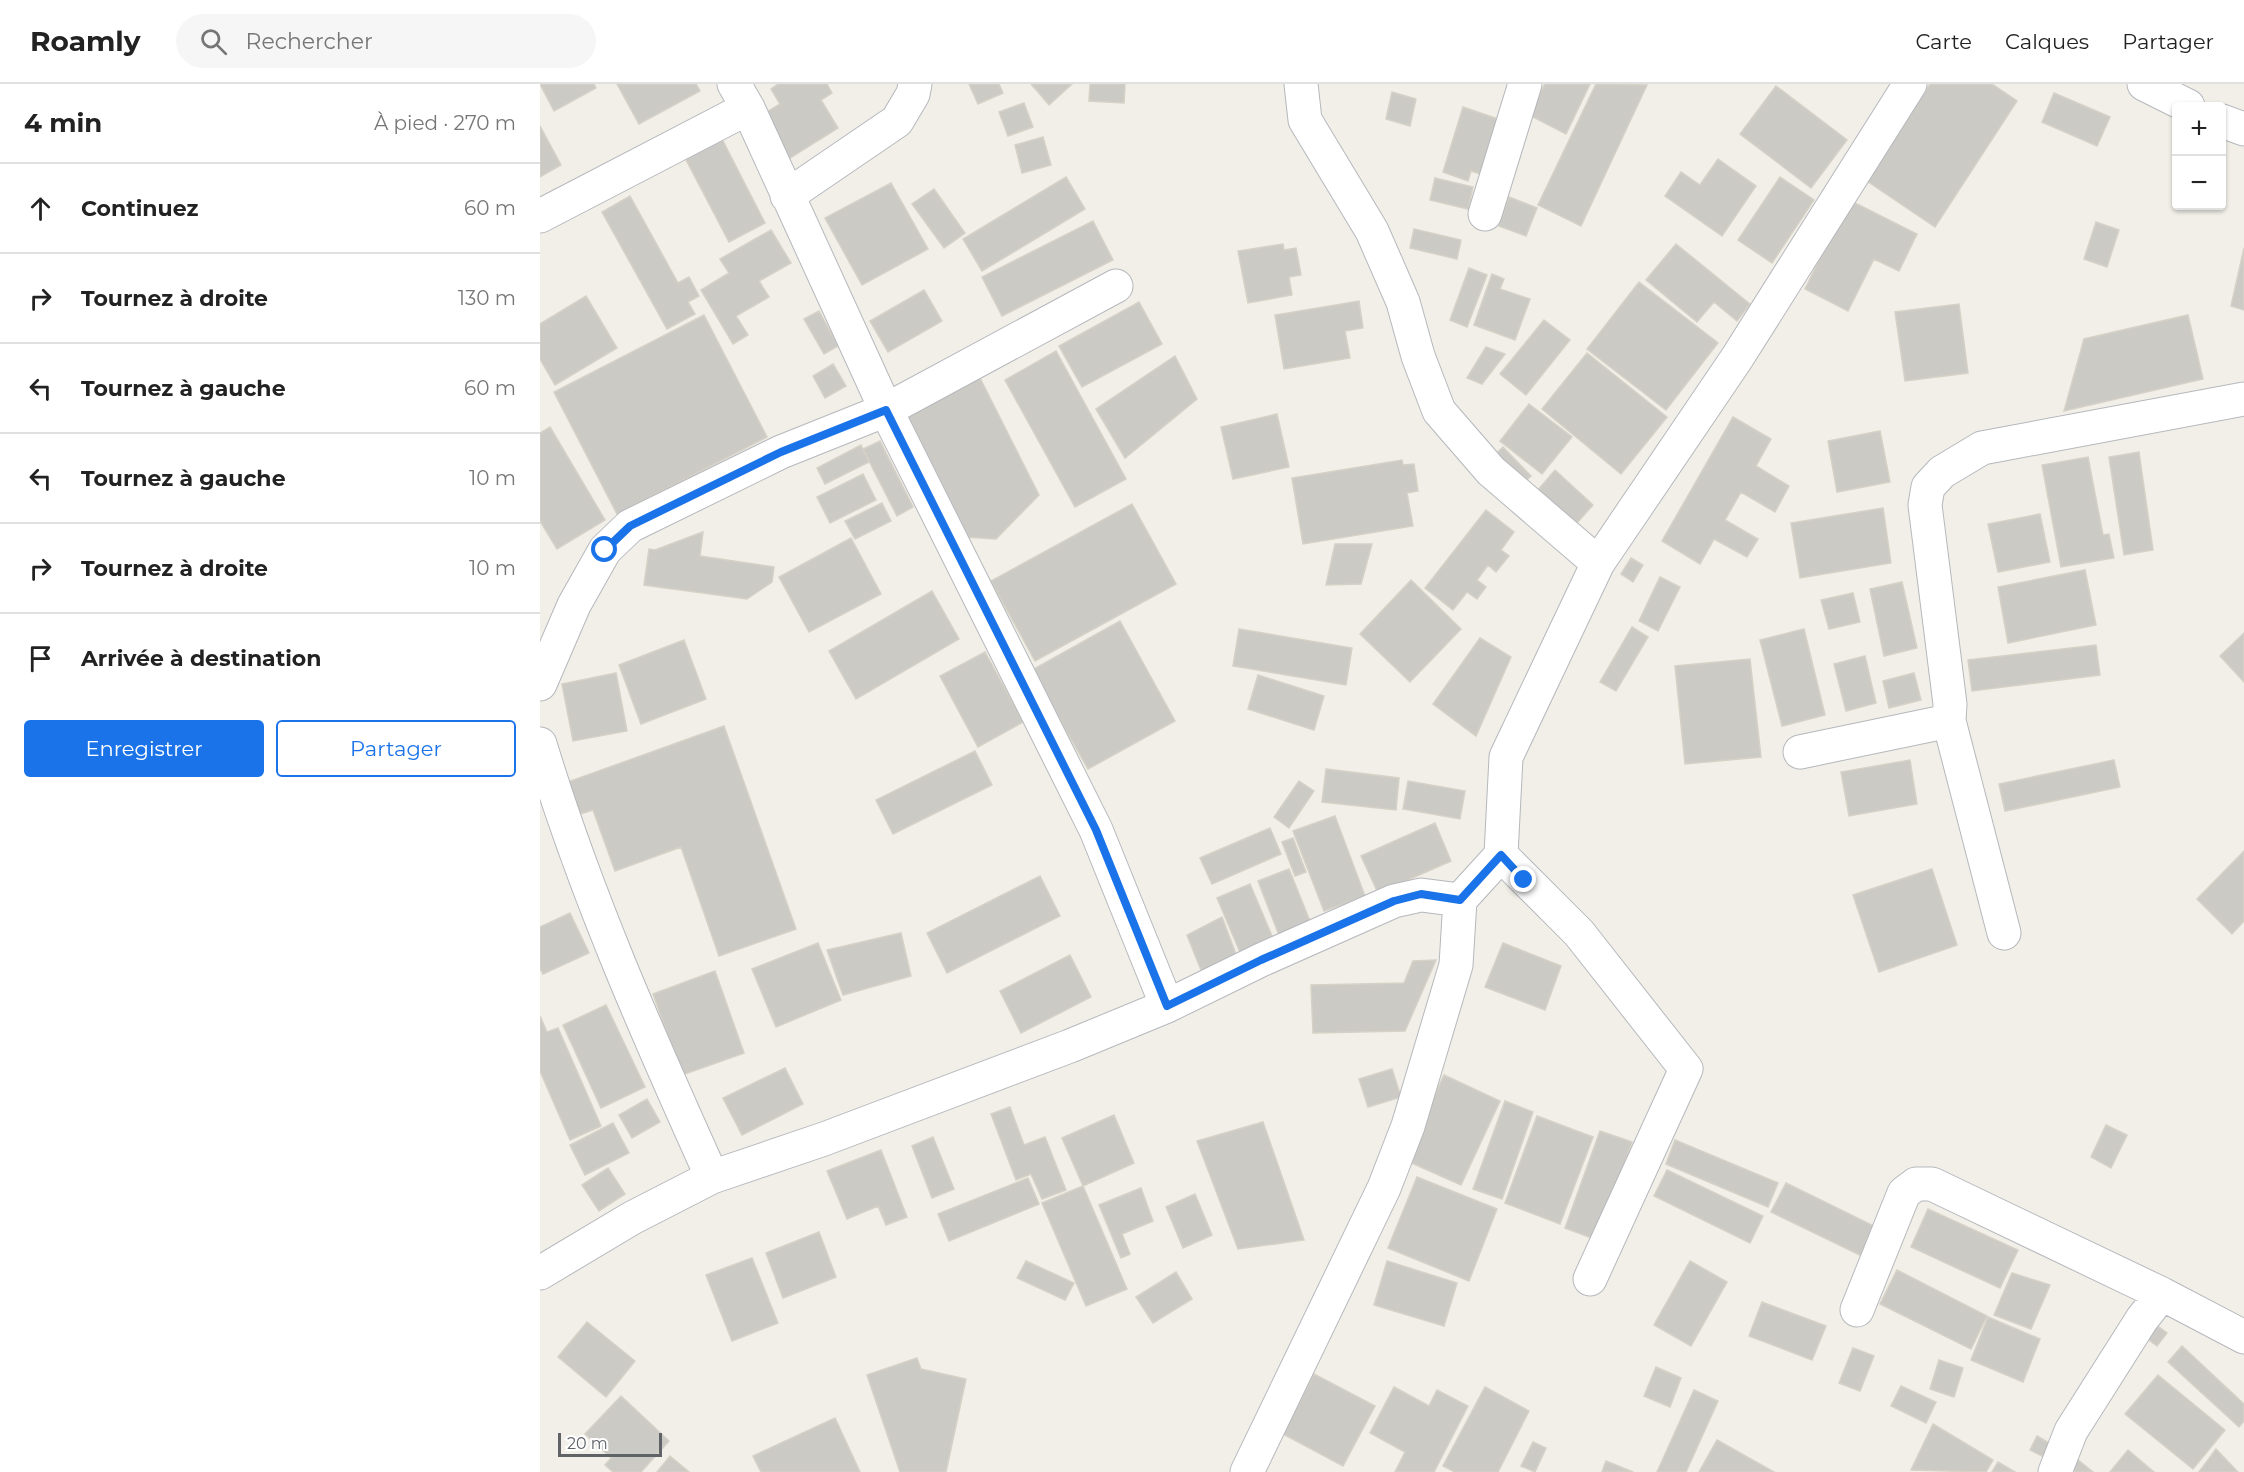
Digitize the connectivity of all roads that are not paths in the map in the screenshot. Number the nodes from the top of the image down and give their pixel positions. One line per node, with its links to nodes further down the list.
1 (915, 84): 10 (street)
2 (1301, 84): 16 (street)
3 (1525, 84): 11 (street)
4 (1910, 84): 16 (street)
5 (2144, 84): 7 (street)
6 (741, 96): 10 (street); 12 (street)
7 (2180, 102)
8 (2226, 122): 9 (street)
9 (2244, 129)
10 (787, 196): 15 (street)
11 (1485, 214)
12 (540, 216)
13 (1116, 286): 15 (street)
14 (2244, 399): 18 (street)
15 (886, 410): 17 (street); 24 (street)
16 (1598, 563): 21 (street)
17 (540, 684)
18 (1948, 721): 20 (street); 23 (street)
19 (540, 744): 25 (street)
20 (1800, 752)
21 (1501, 855): 22 (street); 27 (street)
22 (1460, 900): 24 (street); 31 (street)
23 (2004, 933)
24 (1167, 1006): 25 (street)
25 (712, 1177): 26 (street)
26 (540, 1273)
27 (1590, 1279)
28 (2162, 1294): 29 (street); 30 (street); 32 (street)
29 (1857, 1310)
30 (2244, 1337)
31 (1247, 1472)
32 (2055, 1472)

